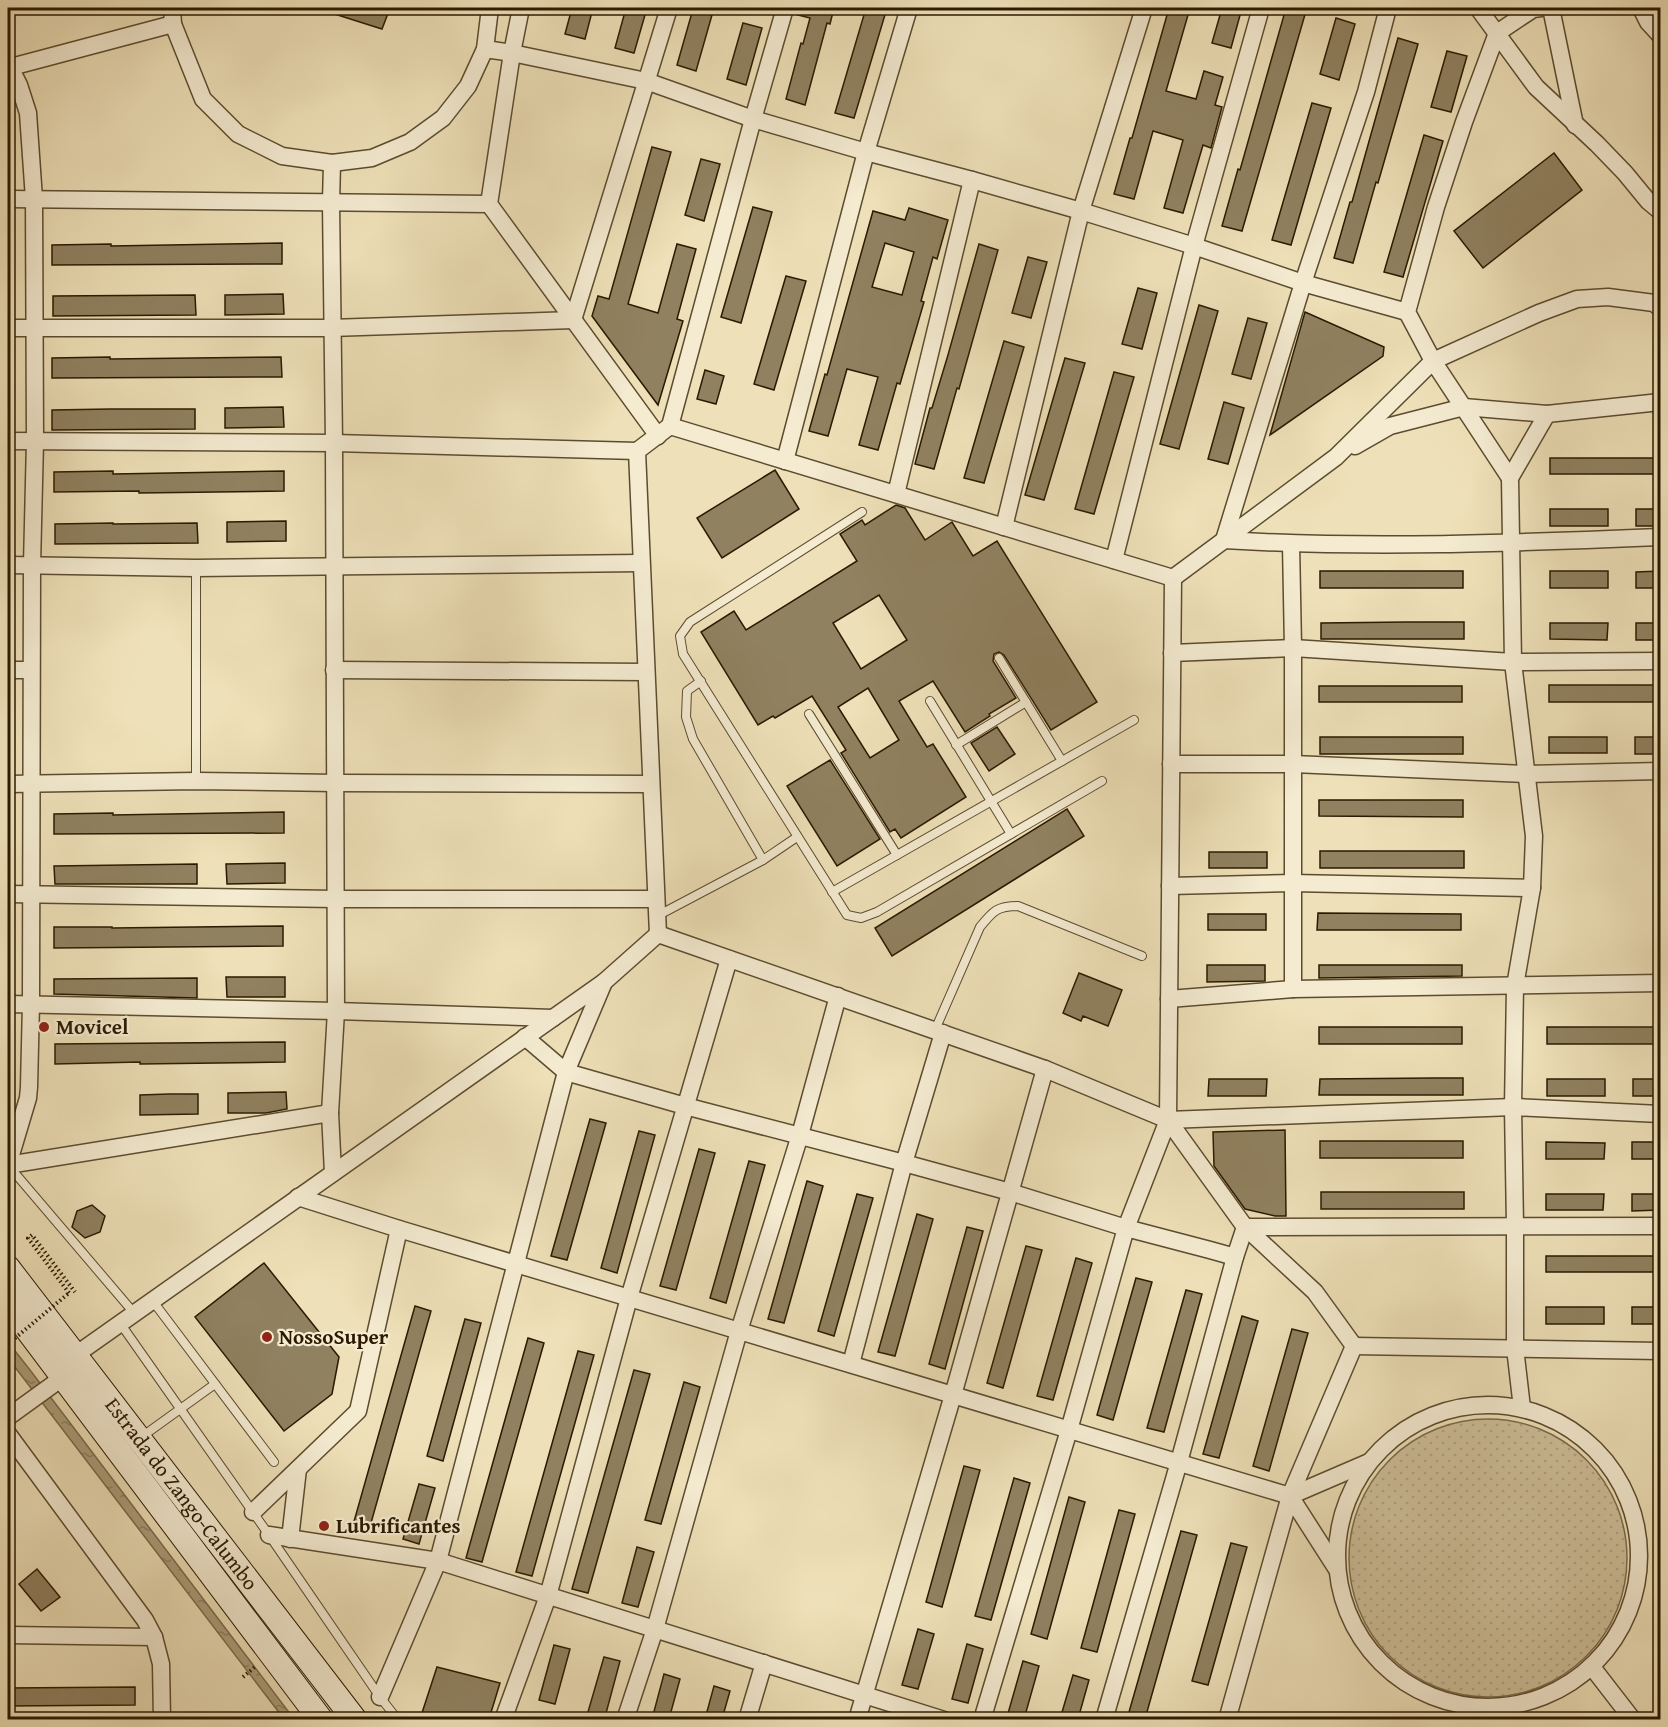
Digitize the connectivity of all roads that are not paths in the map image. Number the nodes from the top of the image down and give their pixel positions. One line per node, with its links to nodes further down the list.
1 (490, 8): 16 (street)
2 (521, 8): 17 (street)
3 (669, 8): 19 (street)
4 (785, 8): 20 (street)
5 (909, 8): 22 (street)
6 (1144, 8): 29 (street)
7 (1261, 8): 31 (street)
8 (1388, 8): 32 (street)
9 (1478, 8): 14 (street)
10 (1535, 8): 14 (street)
11 (1551, 8): 21 (street)
12 (172, 16): 18 (street); 23 (street)
13 (1650, 18): 15 (street)
14 (1497, 33): 21 (street); 34 (street)
15 (1660, 35)
16 (485, 49): 17 (street); 23 (street)
17 (512, 53): 19 (street); 28 (street)
18 (9, 65): 26 (street)
19 (646, 81): 20 (street); 35 (street)
20 (753, 119): 22 (street); 43 (street)
21 (1575, 125): 30 (street)
22 (866, 152): 24 (street); 49 (street)
23 (332, 163): 27 (street)
24 (972, 180): 29 (street); 51 (street)
25 (8, 199): 26 (street)
26 (34, 199): 27 (street); 37 (street)
27 (331, 202): 28 (street); 38 (street)
28 (489, 204): 35 (street)
29 (1081, 211): 31 (street); 53 (street)
30 (1660, 211)
31 (1194, 246): 32 (street); 58 (street)
32 (1303, 283): 34 (street); 55 (street)
33 (1660, 308): 39 (street)
34 (1407, 312): 39 (street)
35 (573, 320): 38 (street); 43 (street)
36 (8, 328): 37 (street)
37 (33, 328): 38 (street); 45 (street)
38 (332, 328): 46 (street)
39 (1433, 361): 41 (street); 48 (street)
40 (1660, 402): 42 (street)
41 (1464, 407): 42 (street); 48 (street); 50 (street)
42 (1547, 414): 50 (street)
43 (664, 431): 47 (street); 49 (street)
44 (8, 441): 45 (street)
45 (34, 441): 46 (street); 61 (street)
46 (334, 443): 47 (street); 62 (street)
47 (637, 451): 59 (street)
48 (1336, 457): 55 (street)
49 (785, 461): 51 (street)
50 (1510, 478): 56 (street)
51 (896, 494): 53 (street)
52 (862, 512): 74 (lane)
53 (1004, 527): 58 (street)
54 (1660, 537): 56 (street)
55 (1224, 540): 57 (street); 64 (street)
56 (1511, 543): 57 (street); 69 (street)
57 (1291, 544): 65 (street)
58 (1114, 560): 64 (street)
59 (641, 563): 62 (street); 73 (street)
60 (8, 565): 61 (street)
61 (32, 565): 63 (street); 71 (street)
62 (333, 566): 63 (street); 72 (street)
63 (196, 568): 85 (lane)
64 (1173, 578): 66 (street)
65 (1293, 648): 66 (street); 69 (street); 82 (street)
66 (1172, 653): 81 (street)
67 (999, 658): 76 (lane)
68 (1660, 661): 69 (street)
69 (1513, 662): 84 (street)
70 (8, 670): 71 (street)
71 (31, 670): 89 (street)
72 (334, 670): 73 (street); 87 (street)
73 (646, 672): 90 (street)
74 (701, 681): 93 (lane); 95 (lane)
75 (930, 701): 79 (lane)
76 (1026, 702): 79 (lane); 80 (lane)
77 (809, 714): 94 (lane)
78 (1134, 720): 80 (lane)
79 (956, 745): 91 (lane)
80 (1062, 761): 91 (lane)
81 (1171, 764): 82 (street); 97 (street)
82 (1293, 764): 84 (street); 96 (street)
83 (1660, 771): 84 (street)
84 (1526, 774): 98 (street)
85 (196, 781): 87 (street); 89 (street)
86 (1102, 781): 92 (lane)
87 (335, 783): 90 (street); 102 (street)
88 (8, 784): 89 (street)
89 (31, 784): 100 (street)
90 (651, 784): 103 (street)
91 (991, 802): 92 (lane); 94 (lane)
92 (1011, 834): 99 (lane)
93 (797, 837): 95 (lane); 99 (lane)
94 (897, 855): 99 (lane)
95 (763, 860): 104 (lane)
96 (1293, 883): 97 (street); 98 (street); 111 (street)
97 (1170, 885): 113 (street)
98 (1532, 888): 110 (street)
99 (832, 892)
100 (30, 893): 101 (street); 102 (street); 115 (street)
101 (8, 894)
102 (336, 899): 103 (street); 116 (street)
103 (656, 899): 104 (street)
104 (657, 916): 105 (street)
105 (658, 934): 107 (street); 108 (street)
106 (1142, 956): 118 (lane)
107 (729, 959): 112 (street); 122 (street)
108 (604, 982): 117 (street); 121 (street)
109 (1660, 983): 110 (street)
110 (1515, 986): 111 (street); 123 (street)
111 (1293, 989): 113 (street)
112 (838, 996): 118 (street); 127 (street)
113 (1169, 999): 126 (street)
114 (8, 1004): 115 (street)
115 (31, 1005): 116 (street); 129 (street)
116 (336, 1011): 117 (street); 124 (street)
117 (553, 1018): 119 (street)
118 (939, 1032): 120 (street); 128 (street)
119 (525, 1037): 121 (street); 130 (street)
120 (1045, 1069): 126 (street); 131 (street)
121 (566, 1072): 122 (street); 139 (street)
122 (685, 1106): 127 (street); 141 (street)
123 (1513, 1107): 125 (street); 126 (street); 133 (street)
124 (330, 1113): 129 (street); 130 (street)
125 (1660, 1114)
126 (1168, 1120): 135 (street); 136 (street)
127 (800, 1135): 128 (street); 146 (street)
128 (904, 1163): 131 (street); 151 (street)
129 (8, 1164): 144 (lane)
130 (333, 1173): 132 (street)
131 (1010, 1192): 136 (street); 154 (street)
132 (298, 1197): 137 (street); 142 (street)
133 (1515, 1226): 134 (street); 135 (street); 148 (street)
134 (1660, 1226)
135 (1245, 1227): 138 (street); 147 (street)
136 (1126, 1228): 138 (street); 158 (street)
137 (399, 1229): 139 (street); 164 (street)
138 (1234, 1257): 162 (street)
139 (517, 1264): 141 (street); 169 (street)
140 (8, 1268): 150 (main road, Estrada do Zango-Calumbo)
141 (629, 1298): 146 (street); 171 (street)
142 (152, 1300): 144 (street); 153 (lane)
143 (8, 1304): 152 (main road, Estrada do Zango-Calumbo)
144 (134, 1313): 145 (street)
145 (120, 1323): 150 (street); 156 (lane)
146 (739, 1331): 151 (street); 172 (street)
147 (1354, 1346): 148 (street); 165 (street)
148 (1515, 1348): 149 (street); 155 (street)
149 (1660, 1351)
150 (74, 1356): 160 (main road, Estrada do Zango-Calumbo)
151 (851, 1365): 154 (street)
152 (62, 1378): 157 (street); 180 (main road, Estrada do Zango-Calumbo)
153 (215, 1384): 156 (lane); 161 (lane)
154 (953, 1395): 158 (street); 177 (street)
155 (1522, 1408): 163 (street); 176 (street)
156 (180, 1409): 160 (lane); 166 (lane)
157 (8, 1417)
158 (1069, 1430): 162 (street); 188 (street)
159 (8, 1434): 174 (street)
160 (138, 1440): 181 (main road, Estrada do Zango-Calumbo)
161 (274, 1462)
162 (1179, 1462): 165 (street); 189 (street)
163 (1369, 1462): 165 (street); 170 (street)
164 (298, 1469): 166 (street); 168 (street)
165 (1290, 1496): 170 (street); 190 (street)
166 (253, 1512): 167 (lane)
167 (269, 1535): 168 (street); 178 (lane)
168 (290, 1539): 169 (street)
169 (438, 1561): 171 (street); 178 (street)
170 (1336, 1568): 176 (street)
171 (548, 1596): 172 (street); 183 (street)
172 (655, 1629): 175 (street); 184 (street)
173 (8, 1635): 174 (street)
174 (154, 1637): 179 (street)
175 (764, 1663): 177 (street); 185 (street)
176 (1592, 1667): 191 (street)
177 (865, 1695): 186 (street); 187 (street)
178 (380, 1697): 182 (lane)
179 (162, 1719)
180 (321, 1719)
181 (355, 1719)
182 (398, 1719)
183 (503, 1719)
184 (625, 1719)
185 (747, 1719)
186 (857, 1719)
187 (944, 1719)
188 (982, 1719)
189 (1104, 1719)
190 (1227, 1719)
191 (1633, 1719)

